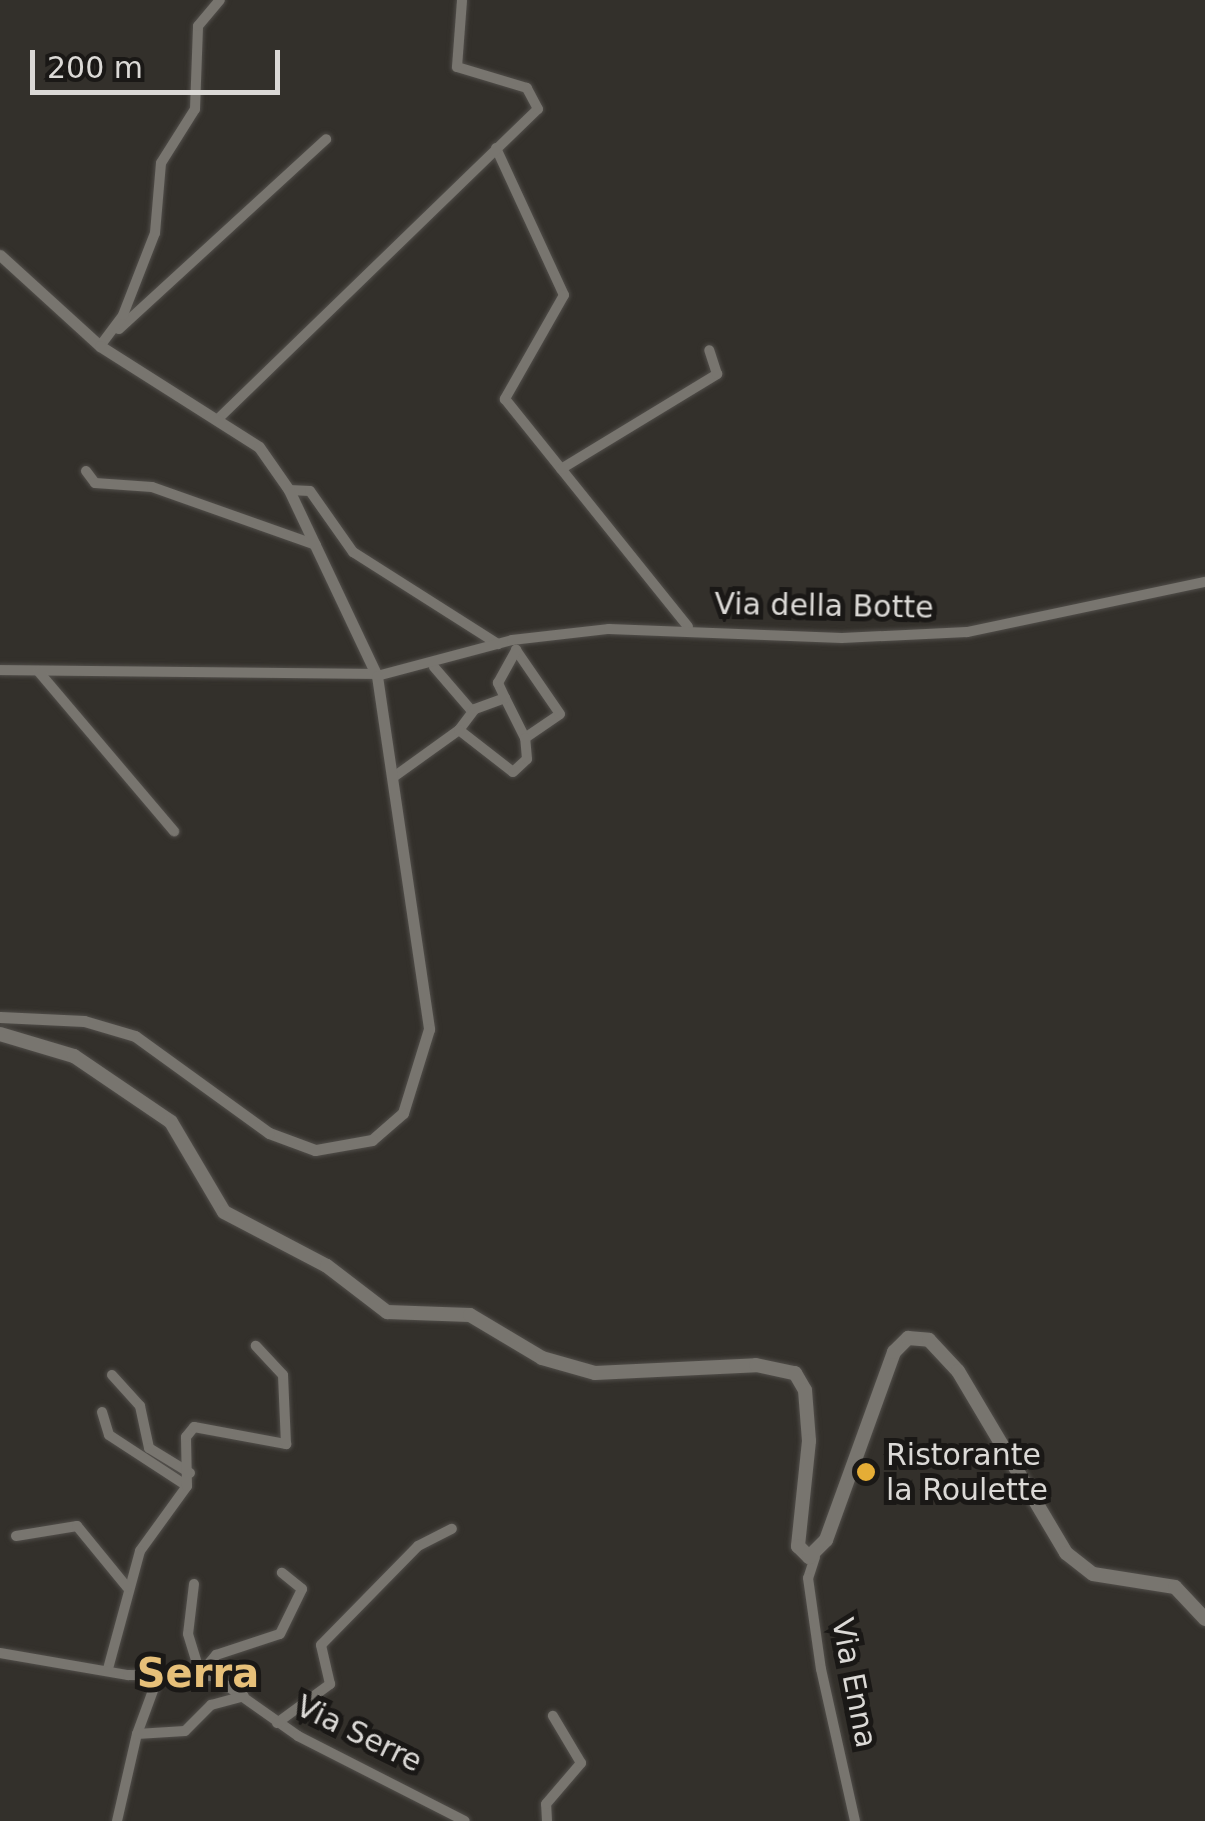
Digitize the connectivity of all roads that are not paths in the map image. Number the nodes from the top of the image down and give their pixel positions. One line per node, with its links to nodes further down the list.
1 (220, 0): 6 (street)
2 (462, 0): 4 (street)
3 (326, 138): 6 (street)
4 (496, 148): 8 (street); 9 (street)
5 (0, 255): 6 (street)
6 (100, 346): 8 (street)
7 (709, 350): 9 (street)
8 (219, 418): 11 (street)
9 (561, 469): 14 (street)
10 (86, 471): 12 (street)
11 (289, 490): 12 (street); 15 (street)
12 (316, 546): 19 (street)
13 (1205, 582): 14 (street, Via della Botte)
14 (688, 628): 15 (street, Via della Botte)
15 (498, 644): 16 (street, Via della Botte)
16 (434, 667): 19 (street, Via della Botte); 21 (street)
17 (0, 670): 18 (street, Via della Botte)
18 (39, 672): 19 (street, Via della Botte); 25 (street)
19 (376, 675): 24 (street)
20 (505, 698): 21 (street); 23 (street); 23 (street)
21 (472, 711): 22 (street)
22 (459, 730): 23 (street); 24 (street)
23 (525, 738)
24 (396, 776): 26 (street)
25 (174, 831)
26 (0, 1017)
27 (0, 1034): 35 (main road)
28 (256, 1346): 31 (street)
29 (112, 1375): 31 (street)
30 (102, 1412): 32 (street)
31 (190, 1473): 32 (street)
32 (188, 1486): 38 (street)
33 (452, 1529): 46 (street)
34 (16, 1536): 38 (street)
35 (816, 1557): 39 (main road); 51 (street, Via Enna)
36 (282, 1573): 42 (street)
37 (194, 1584): 42 (street)
38 (127, 1587): 41 (street)
39 (1205, 1619)
40 (0, 1652): 41 (street)
41 (108, 1669): 43 (street)
42 (200, 1674): 43 (street); 44 (street, Via Serre)
43 (158, 1677): 47 (street)
44 (244, 1696): 46 (street, Via Serre); 47 (street)
45 (553, 1716): 50 (street)
46 (276, 1722): 49 (street, Via Serre)
47 (137, 1734): 48 (street)
48 (117, 1821)
49 (465, 1821)
50 (546, 1821)
51 (856, 1821)

